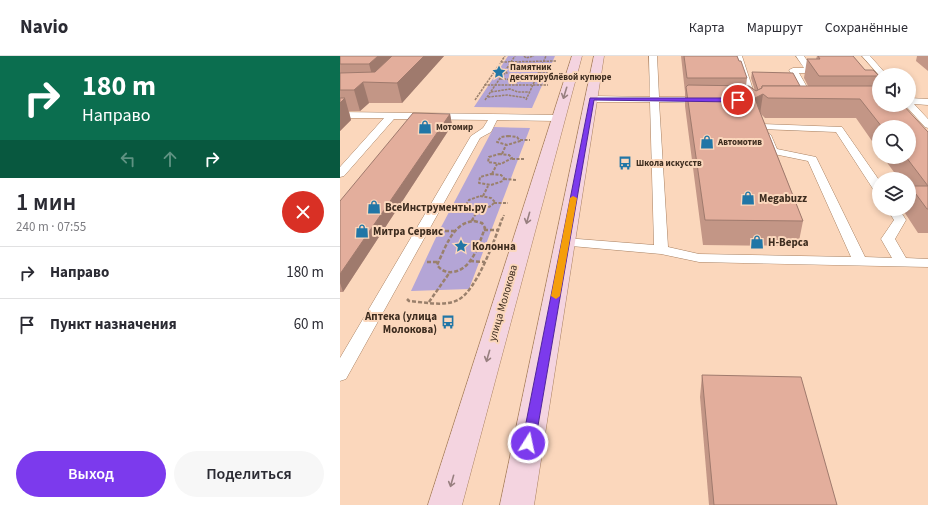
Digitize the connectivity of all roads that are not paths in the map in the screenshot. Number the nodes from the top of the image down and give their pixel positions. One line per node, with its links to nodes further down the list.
1 (599, 56): 8 (main road)
2 (653, 56): 9 (lane)
3 (738, 56): 12 (lane)
4 (800, 56): 11 (lane)
5 (866, 56): 7 (lane)
6 (568, 59): 19 (main road, улица Молокова, one-way to 19)
7 (877, 68)
8 (592, 99): 9 (lane); 24 (main road)
9 (655, 99): 10 (lane); 25 (lane)
10 (715, 100)
11 (811, 101)
12 (752, 102)
13 (928, 102): 14 (lane)
14 (916, 103)
15 (916, 111): 20 (lane)
16 (340, 115): 17 (lane)
17 (392, 115): 18 (lane); 21 (lane)
18 (494, 117): 19 (lane); 29 (lane)
19 (558, 118): 30 (main road, улица Молокова, one-way to 30)
20 (928, 125)
21 (340, 174)
22 (872, 178): 26 (lane)
23 (897, 216): 27 (lane)
24 (565, 242): 25 (lane); 31 (main road)
25 (660, 250): 26 (lane)
26 (860, 261): 27 (lane)
27 (901, 262): 28 (lane)
28 (928, 263)
29 (340, 374)
30 (445, 505)
31 (517, 505)

